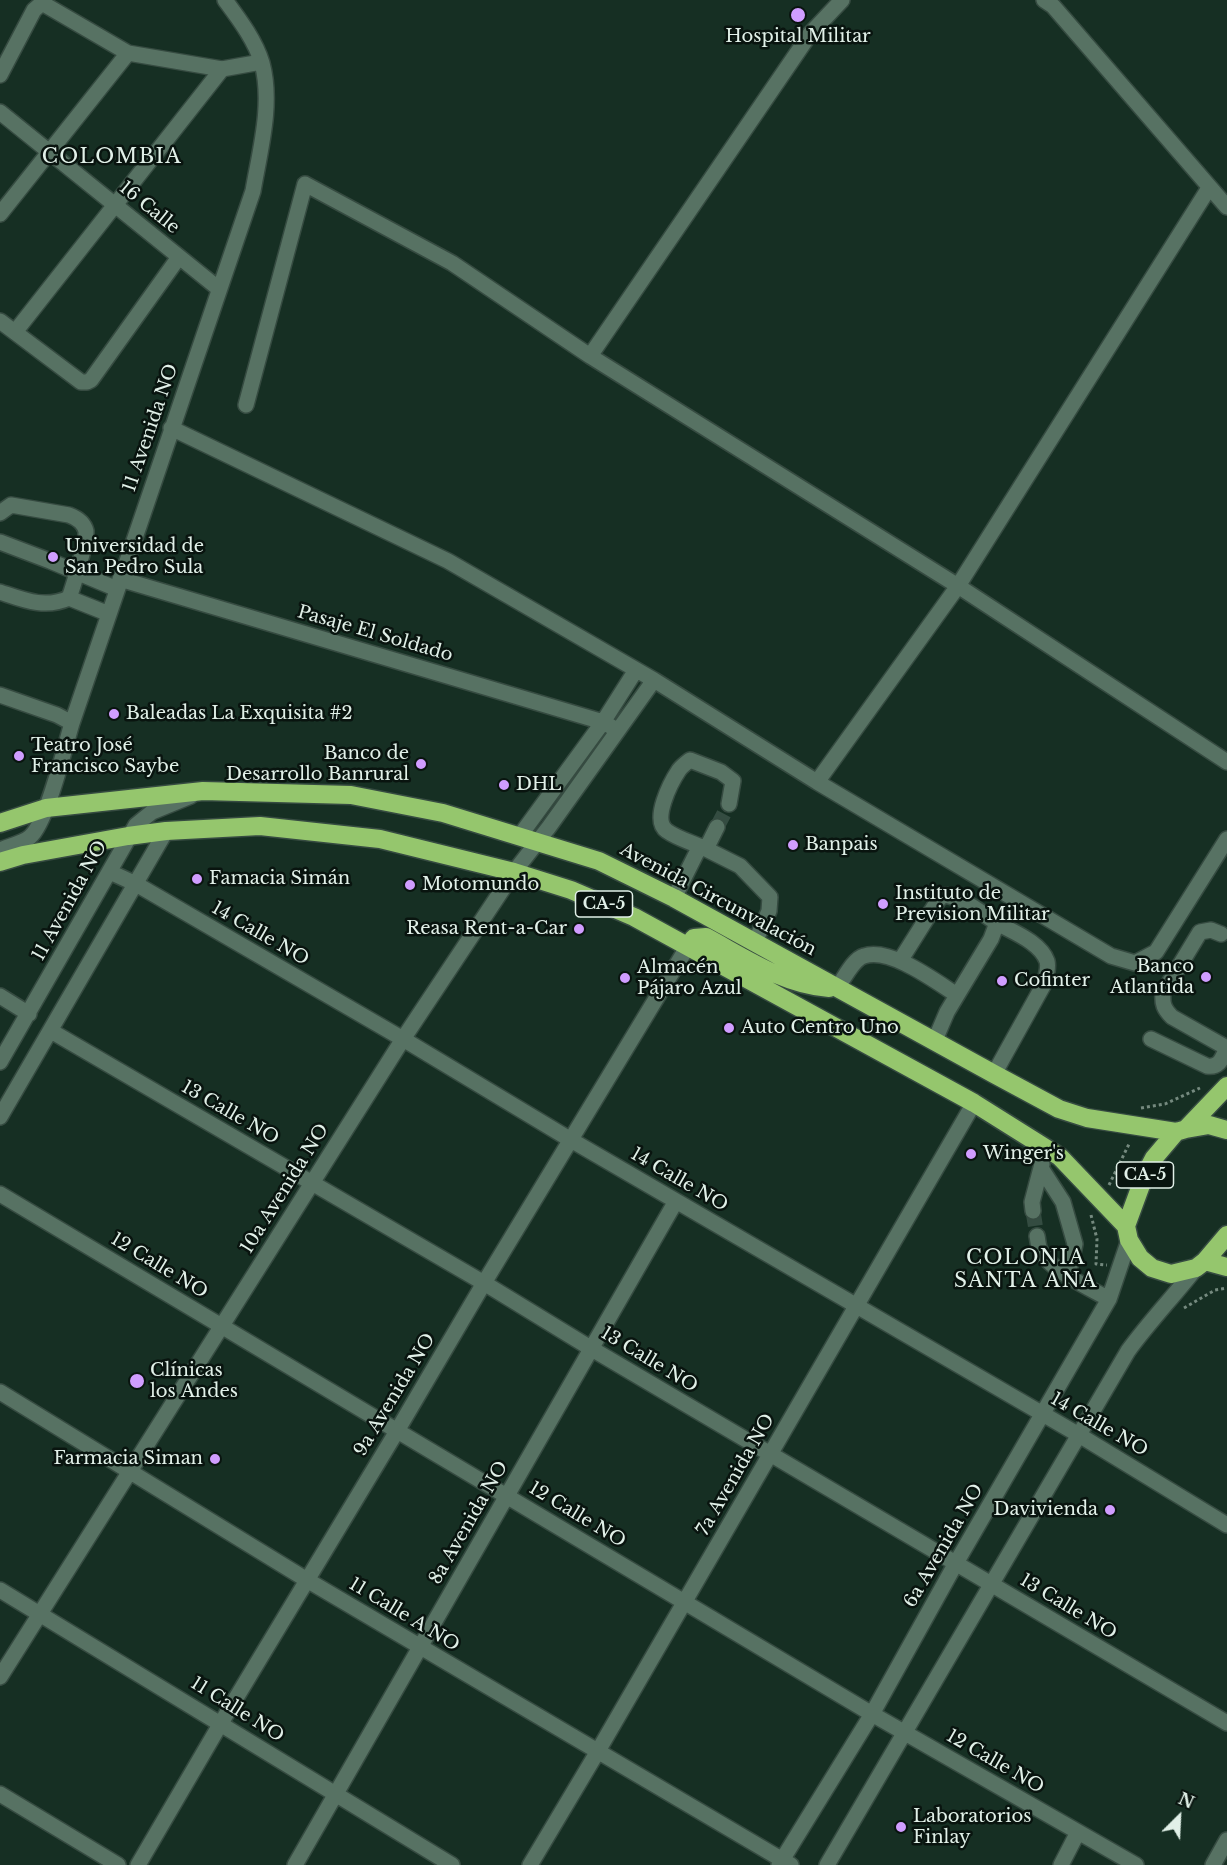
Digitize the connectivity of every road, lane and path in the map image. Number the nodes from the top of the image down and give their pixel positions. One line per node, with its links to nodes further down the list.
1 (225, 0): 5 (street, 11 Avenida NO)
2 (842, 0): 18 (street)
3 (1044, 0): 10 (street)
4 (128, 53): 6 (street); 7 (street); 9 (street)
5 (261, 62): 6 (street); 15 (street, 11 Avenida NO)
6 (222, 69): 11 (street)
7 (0, 75)
8 (0, 112): 9 (street, 16 Calle)
9 (48, 152): 11 (street, 16 Calle); 13 (street)
10 (1209, 188): 12 (street); 25 (street)
11 (114, 205): 14 (street, 16 Calle); 17 (street)
12 (1227, 207)
13 (0, 214)
14 (179, 257): 15 (street, 16 Calle); 17 (street)
15 (219, 289): 20 (street, 11 Avenida NO)
16 (0, 321): 17 (street)
17 (15, 332)
18 (590, 356): 19 (street); 25 (street)
19 (246, 405)
20 (171, 428): 24 (street, 11 Avenida NO); 29 (street)
21 (0, 513): 23 (street)
22 (0, 542): 23 (street, Pasaje El Soldado)
23 (77, 572): 24 (street, Pasaje El Soldado); 27 (street)
24 (118, 584): 28 (street, 11 Avenida NO); 32 (street, Pasaje El Soldado)
25 (958, 586): 35 (street); 36 (street)
26 (0, 592): 27 (street)
27 (69, 598): 28 (street)
28 (109, 614): 33 (street, 11 Avenida NO)
29 (636, 670): 30 (street); 32 (street)
30 (654, 680): 34 (street, 10a Avenida NO); 36 (street)
31 (0, 696): 33 (street)
32 (603, 722): 34 (street, Pasaje El Soldado); 44 (street)
33 (72, 723): 39 (street, 11 Avenida NO)
34 (617, 730): 46 (street, 10a Avenida NO)
35 (1227, 762)
36 (817, 782): 45 (street)
37 (202, 791): 39 (highway, Avenida Circunvalación / CA-5); 43 (street, 11 Avenida NO); 44 (highway, Avenida Circunvalación / CA-5)
38 (729, 804): 47 (street)
39 (46, 808): 40 (highway, Avenida Circunvalación / CA-5); 48 (street, 11 Avenida NO)
40 (0, 823)
41 (717, 827): 47 (street)
42 (166, 831): 43 (highway, CA-5); 51 (highway, CA-5); 52 (street)
43 (128, 836): 49 (highway, CA-5); 50 (street, 11 Avenida NO)
44 (519, 837): 46 (highway, Avenida Circunvalación / CA-5)
45 (1227, 839)
46 (537, 843): 51 (street, 10a Avenida NO); 53 (highway, Avenida Circunvalación / CA-5)
47 (703, 847): 53 (street); 56 (street)
48 (0, 850)
49 (0, 862)
50 (110, 872): 52 (street, 14 Calle NO); 62 (street, 11 Avenida NO)
51 (514, 872): 57 (highway, CA-5); 64 (street, 10a Avenida NO)
52 (136, 884): 63 (street); 64 (street, 14 Calle NO)
53 (674, 898): 56 (highway, Avenida Circunvalación / CA-5)
54 (996, 923): 58 (street); 60 (street); 69 (street)
55 (1221, 934): 67 (street)
56 (755, 942): 59 (highway, Avenida Circunvalación / CA-5)
57 (688, 946): 59 (highway); 71 (highway, CA-5); 75 (street, 9a Avenida NO)
58 (900, 961): 59 (street); 60 (street)
59 (837, 988): 66 (highway, Avenida Circunvalación / CA-5)
60 (957, 995): 66 (street)
61 (0, 996): 62 (street)
62 (29, 1014): 68 (street, 11 Avenida NO)
63 (51, 1031): 72 (street); 78 (street, 13 Calle NO)
64 (403, 1039): 75 (street, 14 Calle NO); 78 (street, 10a Avenida NO)
65 (1151, 1039): 67 (street)
66 (935, 1040): 69 (highway, Avenida Circunvalación / CA-5)
67 (1227, 1048)
68 (0, 1062)
69 (994, 1074): 73 (highway, Avenida Circunvalación / CA-5)
70 (1227, 1086): 73 (highway)
71 (974, 1103): 76 (highway, CA-5); 90 (street, 7a Avenida NO)
72 (0, 1117)
73 (1181, 1130): 74 (highway, CA-5); 82 (highway, CA-5)
74 (1227, 1130)
75 (571, 1140): 80 (street, 14 Calle NO); 88 (street, 9a Avenida NO)
76 (1043, 1146): 77 (street); 82 (highway, CA-5)
77 (1041, 1168): 81 (street); 87 (street)
78 (311, 1184): 88 (street, 13 Calle NO); 91 (street, 10a Avenida NO)
79 (0, 1194): 91 (street, 12 Calle NO)
80 (676, 1201): 90 (street, 14 Calle NO); 92 (street, 8a Avenida NO)
81 (1033, 1211)
82 (1128, 1233): 85 (highway, CA-5); 89 (street, 6a Avenida NO)
83 (1227, 1234): 85 (highway)
84 (1037, 1236): 87 (street)
85 (1201, 1265): 86 (highway); 96 (street)
86 (1227, 1267)
87 (1068, 1276): 89 (street)
88 (484, 1283): 92 (street, 13 Calle NO); 95 (street, 9a Avenida NO)
89 (1109, 1299): 94 (street, 6a Avenida NO)
90 (857, 1306): 94 (street, 14 Calle NO); 97 (street, 7a Avenida NO)
91 (222, 1326): 95 (street, 12 Calle NO); 98 (street, 10a Avenida NO)
92 (592, 1349): 97 (street, 13 Calle NO); 99 (street, 8a Avenida NO)
93 (0, 1392): 98 (street, 11 Calle A NO)
94 (1042, 1415): 96 (street, 14 Calle NO); 101 (street, 6a Avenida NO)
95 (397, 1431): 99 (street, 12 Calle NO); 102 (street, 9a Avenida NO)
96 (1079, 1435): 100 (street, 14 Calle NO); 103 (street)
97 (771, 1454): 101 (street, 13 Calle NO); 105 (street, 7a Avenida NO)
98 (130, 1472): 102 (street, 11 Calle A NO); 106 (street, 10a Avenida NO)
99 (507, 1496): 105 (street, 12 Calle NO); 107 (street, 8a Avenida NO)
100 (1227, 1525)
101 (956, 1563): 103 (street, 13 Calle NO); 109 (street, 6a Avenida NO)
102 (307, 1580): 107 (street, 11 Calle A NO); 110 (street, 9a Avenida NO)
103 (990, 1583): 111 (street, 13 Calle NO); 112 (street)
104 (0, 1590): 106 (street, 11 Calle NO)
105 (684, 1602): 109 (street, 12 Calle NO); 113 (street, 7a Avenida NO)
106 (39, 1614): 108 (street, 10a Avenida NO); 110 (street, 11 Calle NO)
107 (420, 1647): 113 (street, 11 Calle A NO); 115 (street, 8a Avenida NO)
108 (0, 1677)
109 (872, 1714): 112 (street, 12 Calle NO); 118 (street, 6a Avenida NO)
110 (221, 1722): 115 (street, 11 Calle NO); 121 (street, 9a Avenida NO)
111 (1227, 1723)
112 (904, 1732): 116 (street, 12 Calle NO); 125 (street)
113 (598, 1751): 118 (street, 11 Calle A NO); 124 (street, 7a Avenida NO)
114 (0, 1794): 120 (street)
115 (335, 1794): 122 (street, 8a Avenida NO); 123 (street, 11 Calle NO)
116 (1078, 1832): 126 (street); 127 (street, 12 Calle NO)
117 (1227, 1840): 119 (street)
118 (784, 1863)
119 (1217, 1864)
120 (118, 1865)
121 (138, 1865)
122 (295, 1865)
123 (453, 1865)
124 (530, 1865)
125 (827, 1865)
126 (1060, 1865)
127 (1136, 1865)

